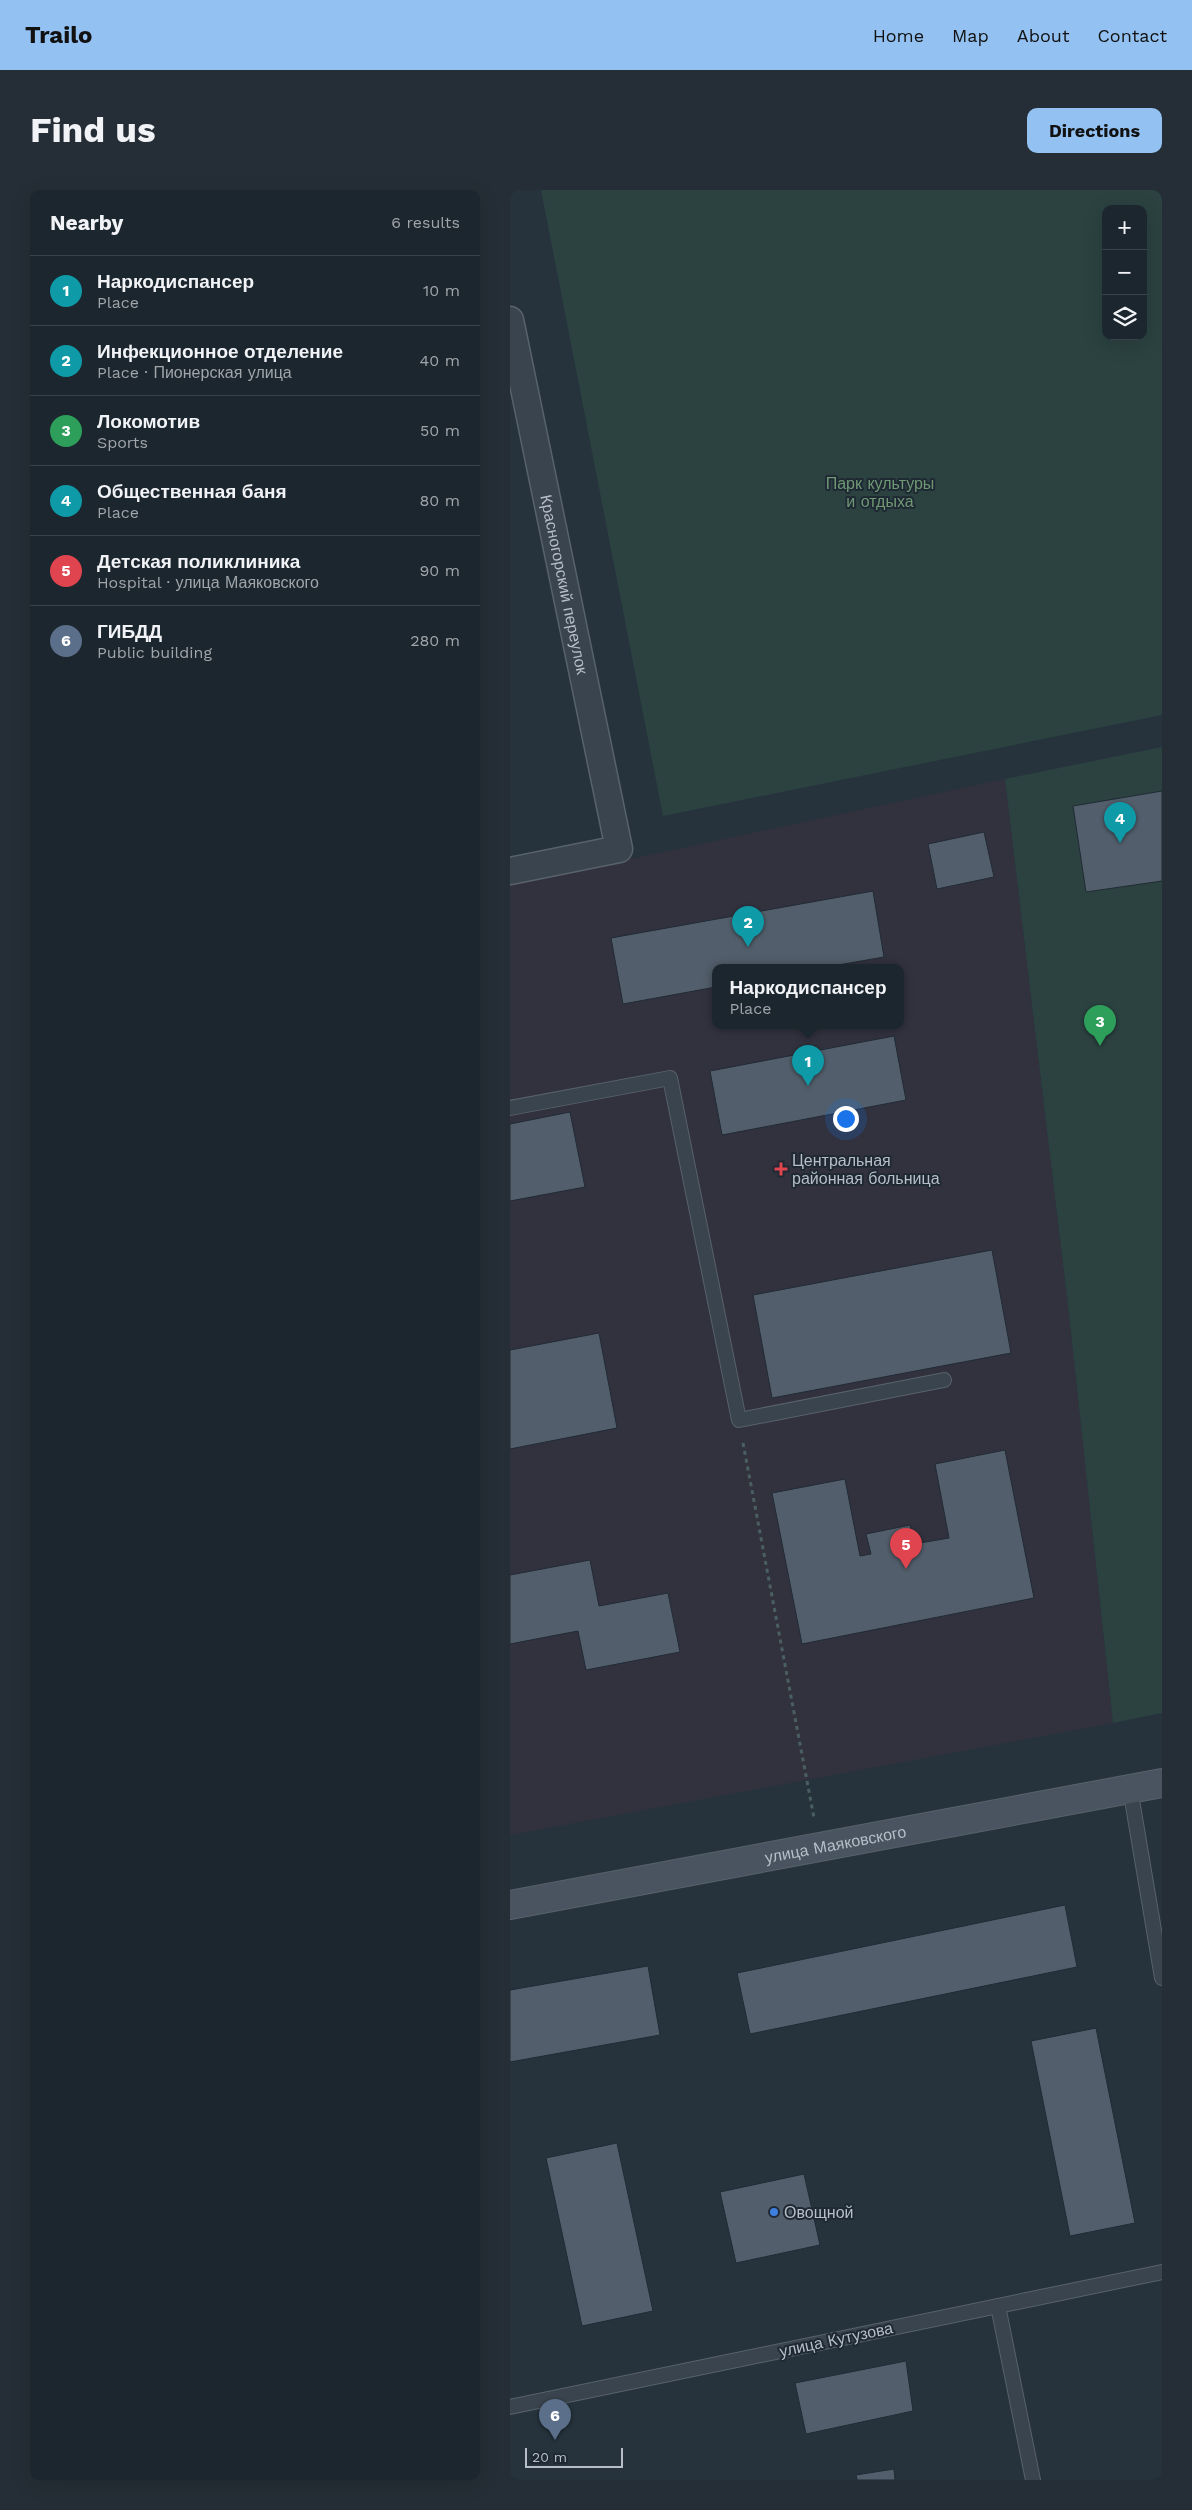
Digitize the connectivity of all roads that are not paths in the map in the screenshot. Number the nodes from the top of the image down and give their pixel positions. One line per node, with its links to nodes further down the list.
1 (510, 320): 2 (street, Красногорский переулок)
2 (518, 397): 3 (street, Красногорский переулок)
3 (510, 871)
4 (510, 1108): 5 (lane)
5 (944, 1380)
6 (1162, 1783): 7 (main road, улица Маяковского)
7 (1130, 1788): 8 (main road, улица Маяковского); 9 (lane)
8 (510, 1905)
9 (1162, 1978)
10 (1162, 2272): 11 (lane, улица Кутузова)
11 (998, 2306): 12 (lane, улица Кутузова); 13 (lane)
12 (510, 2406)
13 (1032, 2480)

